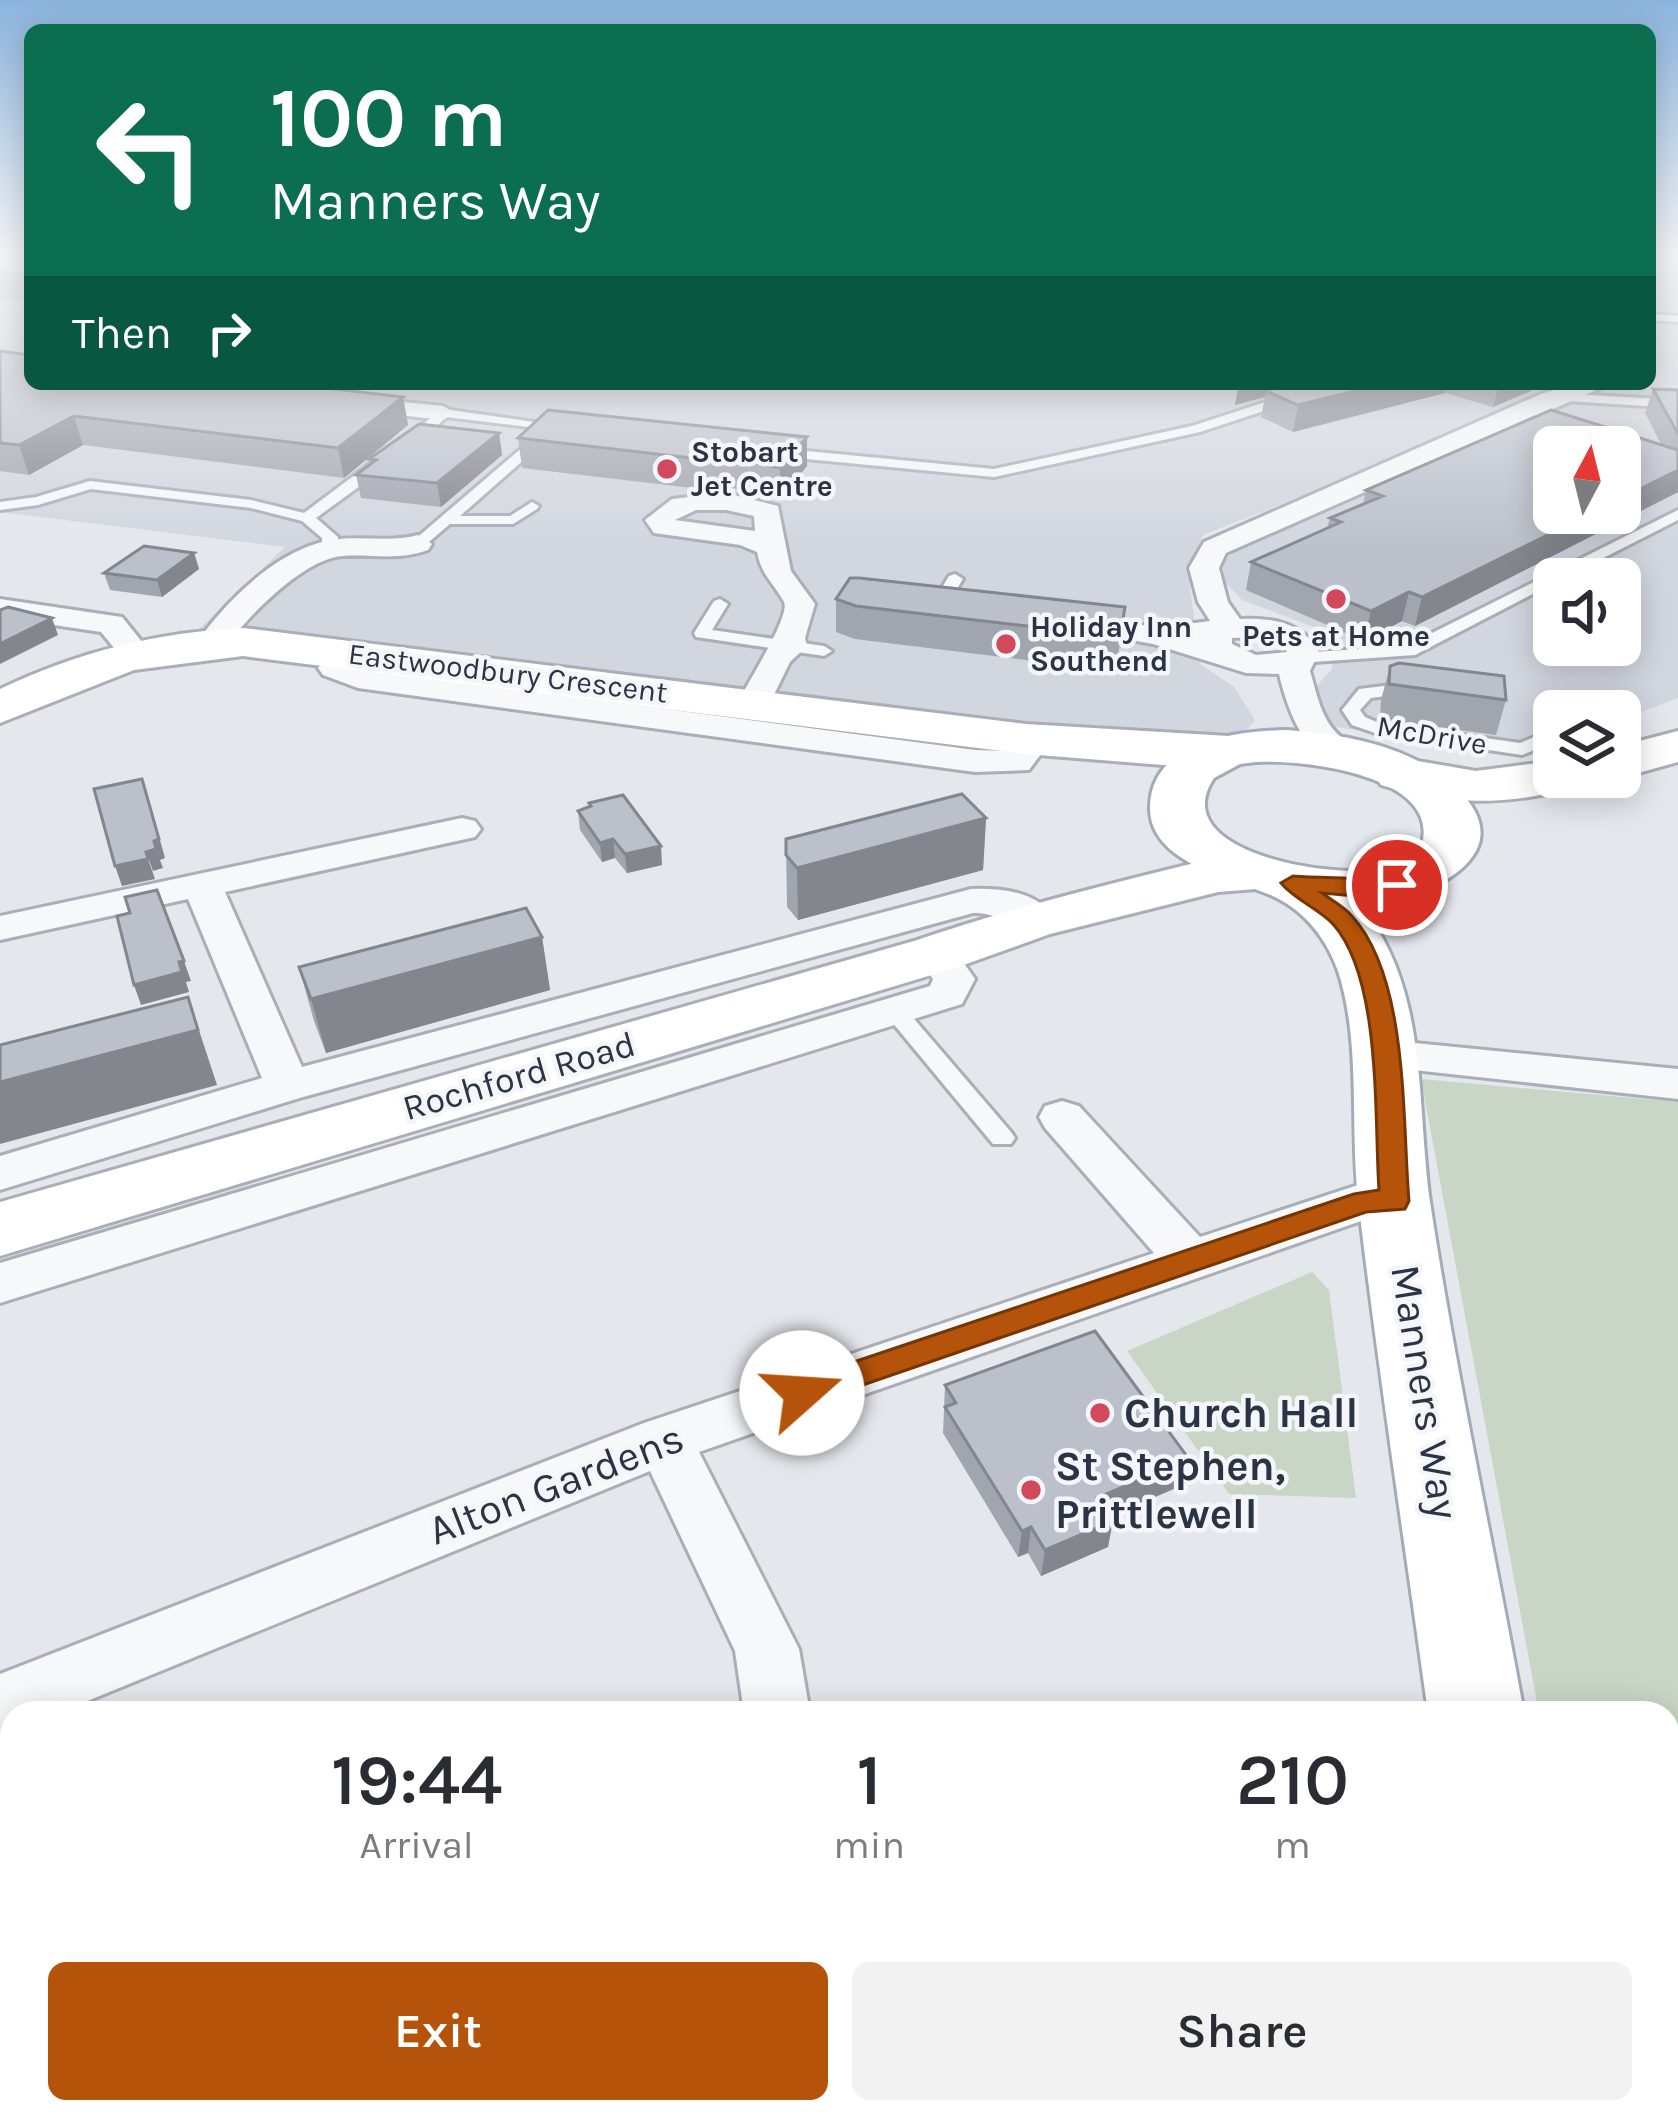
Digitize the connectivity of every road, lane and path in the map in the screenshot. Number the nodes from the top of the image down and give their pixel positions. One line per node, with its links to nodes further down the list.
1 (1578, 390): 3 (street)
2 (1314, 391): 11 (lane)
3 (1555, 397): 5 (lane); 26 (street)
4 (321, 400): 6 (street)
5 (1678, 404)
6 (443, 413): 7 (lane); 8 (lane)
7 (579, 429)
8 (418, 437): 9 (lane); 15 (lane)
9 (440, 439)
10 (507, 447): 16 (lane)
11 (759, 450)
12 (0, 506): 15 (lane)
13 (532, 506): 16 (lane)
14 (1678, 514): 29 (lane)
15 (307, 518): 19 (lane)
16 (447, 520): 17 (lane)
17 (418, 544): 19 (street)
18 (772, 548): 30 (street)
19 (320, 554): 28 (street)
20 (939, 594): 23 (street)
21 (720, 604): 30 (lane)
22 (0, 608): 31 (street)
23 (985, 608)
24 (1028, 614): 25 (street)
25 (1102, 617): 26 (street); 26 (street)
26 (1219, 625): 27 (street); 27 (street); 38 (street)
27 (1288, 640): 29 (lane); 29 (lane); 39 (street)
28 (213, 642): 31 (street, Eastwoodbury Crescent); 32 (street, Eastwoodbury Crescent)
29 (1419, 647)
30 (807, 648): 34 (street)
31 (135, 653): 35 (street, Eastwoodbury Crescent)
32 (346, 653): 34 (street, Eastwoodbury Crescent); 36 (street)
33 (1433, 686): 41 (lane, McDrive)
34 (758, 697): 36 (street, Eastwoodbury Crescent)
35 (0, 708)
36 (1026, 739): 38 (street, Eastwoodbury Crescent); 45 (street, Eastwoodbury Crescent)
37 (1678, 746): 40 (street)
38 (1237, 749): 39 (street, Eastwoodbury Crescent); 45 (street, Rochford Road)
39 (1347, 754): 43 (street, Eastwoodbury Crescent)
40 (1641, 756)
41 (1533, 763)
42 (1533, 764): 43 (street)
43 (1400, 774): 47 (street)
44 (1533, 797): 47 (street)
45 (1181, 816): 48 (street, Eastwoodbury Crescent); 50 (street, Rochford Road)
46 (462, 829): 49 (street)
47 (1443, 853): 48 (street); 54 (street, Manners Way)
48 (1277, 879): 50 (street, Rochford Road); 54 (street, Manners Way)
49 (202, 885): 51 (street); 56 (street)
50 (1036, 920): 52 (street, Rochford Road); 56 (street)
51 (0, 928)
52 (936, 954): 53 (street); 61 (street, Rochford Road)
53 (896, 1011): 58 (lane); 63 (street)
54 (1381, 1027): 55 (street); 60 (street, Manners Way)
55 (1678, 1084)
56 (288, 1086): 59 (street)
57 (1062, 1117): 62 (street)
58 (1003, 1138)
59 (0, 1173)
60 (1394, 1201): 62 (street, Alton Gardens); 67 (street, Manners Way)
61 (0, 1228)
62 (1190, 1259): 64 (street, Alton Gardens)
63 (0, 1283)
64 (664, 1440): 65 (street, Alton Gardens); 66 (street)
65 (10, 1701)
66 (775, 1701)
67 (1474, 1701)

